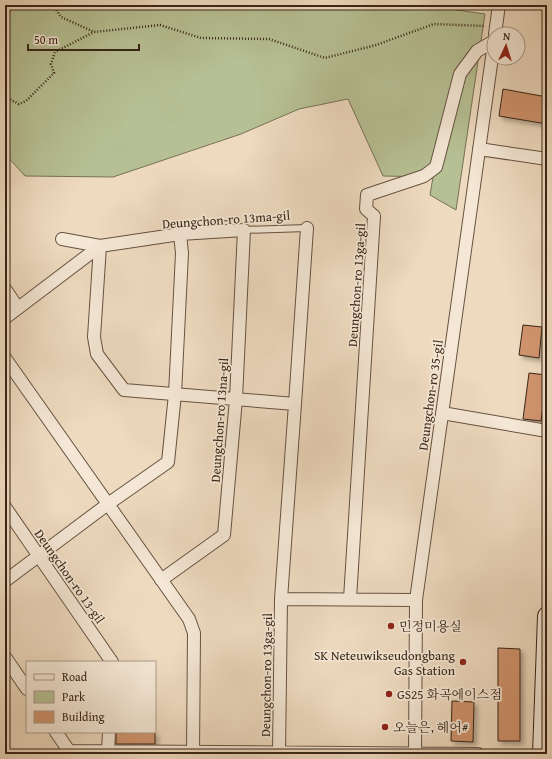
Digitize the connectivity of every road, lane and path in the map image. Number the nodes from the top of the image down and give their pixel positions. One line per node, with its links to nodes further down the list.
1 (53, 5): 5 (path)
2 (500, 5): 3 (street)
3 (497, 26)
4 (486, 29): 5 (path)
5 (94, 32): 8 (path)
6 (486, 46): 31 (street, Deungchon-ro 13ga-gil)
7 (491, 66): 9 (street, Deungchon-ro 35-gil)
8 (5, 92)
9 (479, 149): 10 (street); 23 (street, Deungchon-ro 35-gil)
10 (547, 159)
11 (307, 228): 12 (lane, Deungchon-ro 13ma-gil); 22 (street, Deungchon-ro 13ga-gil)
12 (244, 230): 13 (street, Deungchon-ro 13ma-gil); 21 (street, Deungchon-ro 13na-gil)
13 (180, 234): 15 (street, Deungchon-ro 13ma-gil); 20 (street)
14 (62, 239): 15 (street, Deungchon-ro 13ma-gil)
15 (100, 246): 17 (street, Deungchon-ro 13ma-gil); 20 (street)
16 (5, 289): 17 (street)
17 (18, 308): 18 (street, Deungchon-ro 13ma-gil)
18 (5, 318)
19 (5, 358): 25 (street)
20 (175, 394): 21 (street); 25 (street)
21 (236, 399): 22 (street); 28 (street, Deungchon-ro 13na-gil)
22 (296, 404): 30 (street, Deungchon-ro 13ga-gil)
23 (442, 413): 24 (street); 32 (street, Deungchon-ro 35-gil)
24 (547, 431)
25 (108, 504): 27 (street); 28 (street)
26 (5, 507): 27 (street, Deungchon-ro 13-gil)
27 (39, 556): 29 (street); 34 (street, Deungchon-ro 13-gil)
28 (161, 580): 42 (street)
29 (5, 581)
30 (281, 599): 31 (street, Deungchon-ro 13ga-gil); 41 (street, Deungchon-ro 13ga-gil)
31 (350, 599): 32 (street, Deungchon-ro 13ga-gil)
32 (416, 600): 43 (street, Deungchon-ro 35-gil)
33 (547, 616): 45 (main road)
34 (111, 661)
35 (7, 663): 36 (street)
36 (26, 688)
37 (56, 733): 40 (street)
38 (109, 733): 39 (street)
39 (108, 751): 40 (street); 42 (street)
40 (66, 752)
41 (278, 752): 42 (street); 43 (street)
42 (193, 753)
43 (415, 754): 44 (street)
44 (478, 754)
45 (542, 754)

